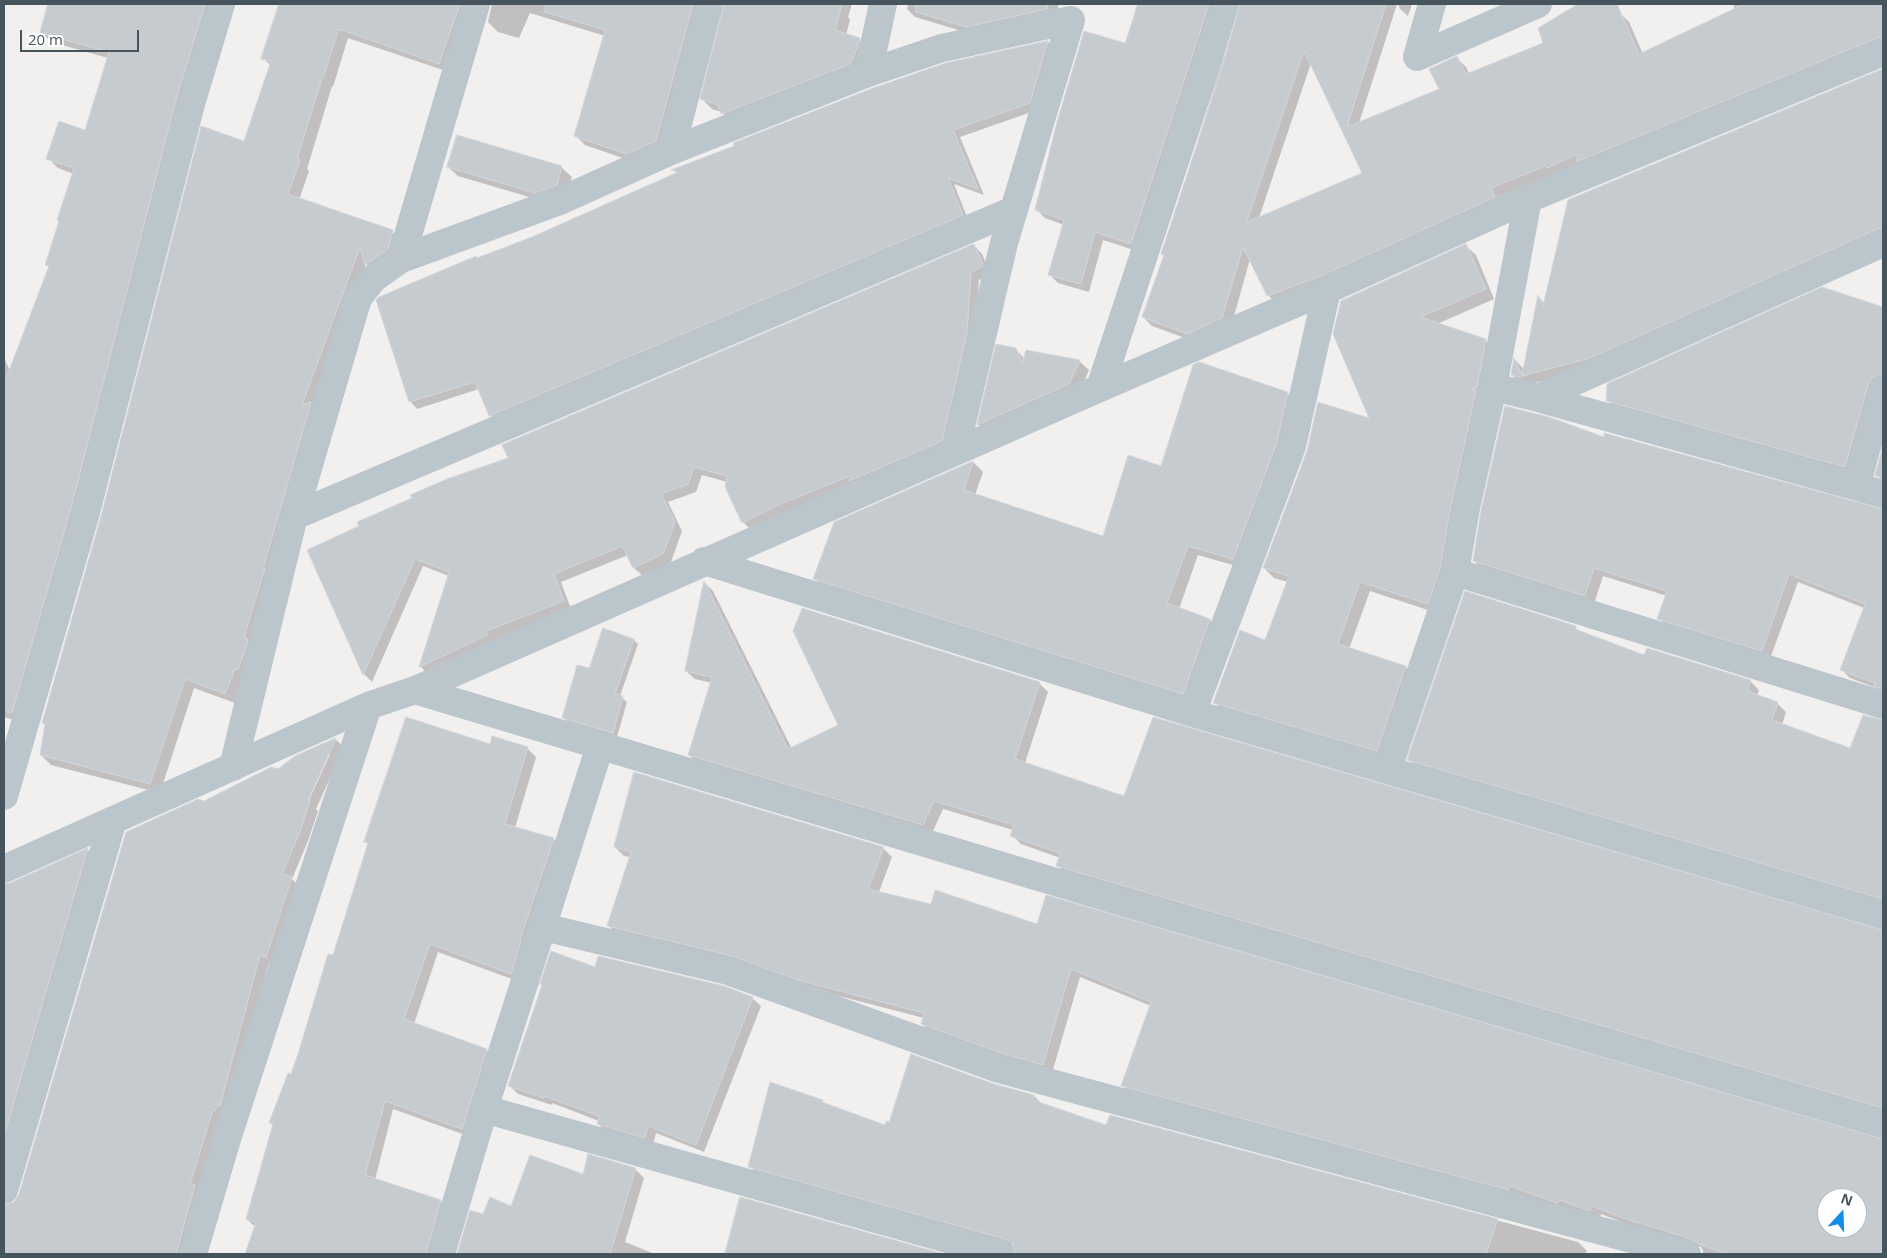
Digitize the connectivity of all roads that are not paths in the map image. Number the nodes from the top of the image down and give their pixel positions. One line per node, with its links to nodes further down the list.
1 (222, 4): 34 (street)
2 (476, 4): 15 (street)
3 (709, 4): 11 (street)
4 (882, 4): 10 (street)
5 (1225, 4): 18 (street)
6 (1432, 4): 7 (street)
7 (1538, 4)
8 (1074, 12): 10 (street); 13 (street)
9 (1883, 52): 12 (street)
10 (868, 73): 11 (street)
11 (671, 151): 15 (street)
12 (1528, 199): 16 (street); 17 (street)
13 (1014, 210): 21 (street); 24 (street)
14 (1883, 243): 20 (street)
15 (401, 259): 24 (street)
16 (1327, 290): 18 (street); 30 (street)
17 (1493, 387): 20 (street); 26 (street)
18 (1100, 388): 21 (street)
19 (1883, 389): 22 (street)
20 (1538, 398): 22 (street)
21 (955, 452): 25 (street)
22 (1856, 486): 23 (street)
23 (1883, 494)
24 (294, 516): 32 (street)
25 (704, 561): 27 (street); 30 (street)
26 (1455, 572): 28 (street); 33 (street)
27 (416, 690): 29 (street); 31 (street)
28 (1883, 705)
29 (368, 706): 32 (street); 42 (street)
30 (1192, 713): 33 (street)
31 (600, 746): 38 (street); 40 (street)
32 (232, 767): 35 (street)
33 (1388, 768): 37 (street)
34 (4, 796)
35 (114, 820): 36 (street); 41 (street)
36 (4, 869)
37 (1883, 914)
38 (543, 927): 39 (street); 45 (street)
39 (484, 1109): 43 (street); 44 (street)
40 (1883, 1124)
41 (4, 1190)
42 (193, 1254)
43 (441, 1254)
44 (1001, 1254)
45 (1688, 1254)

